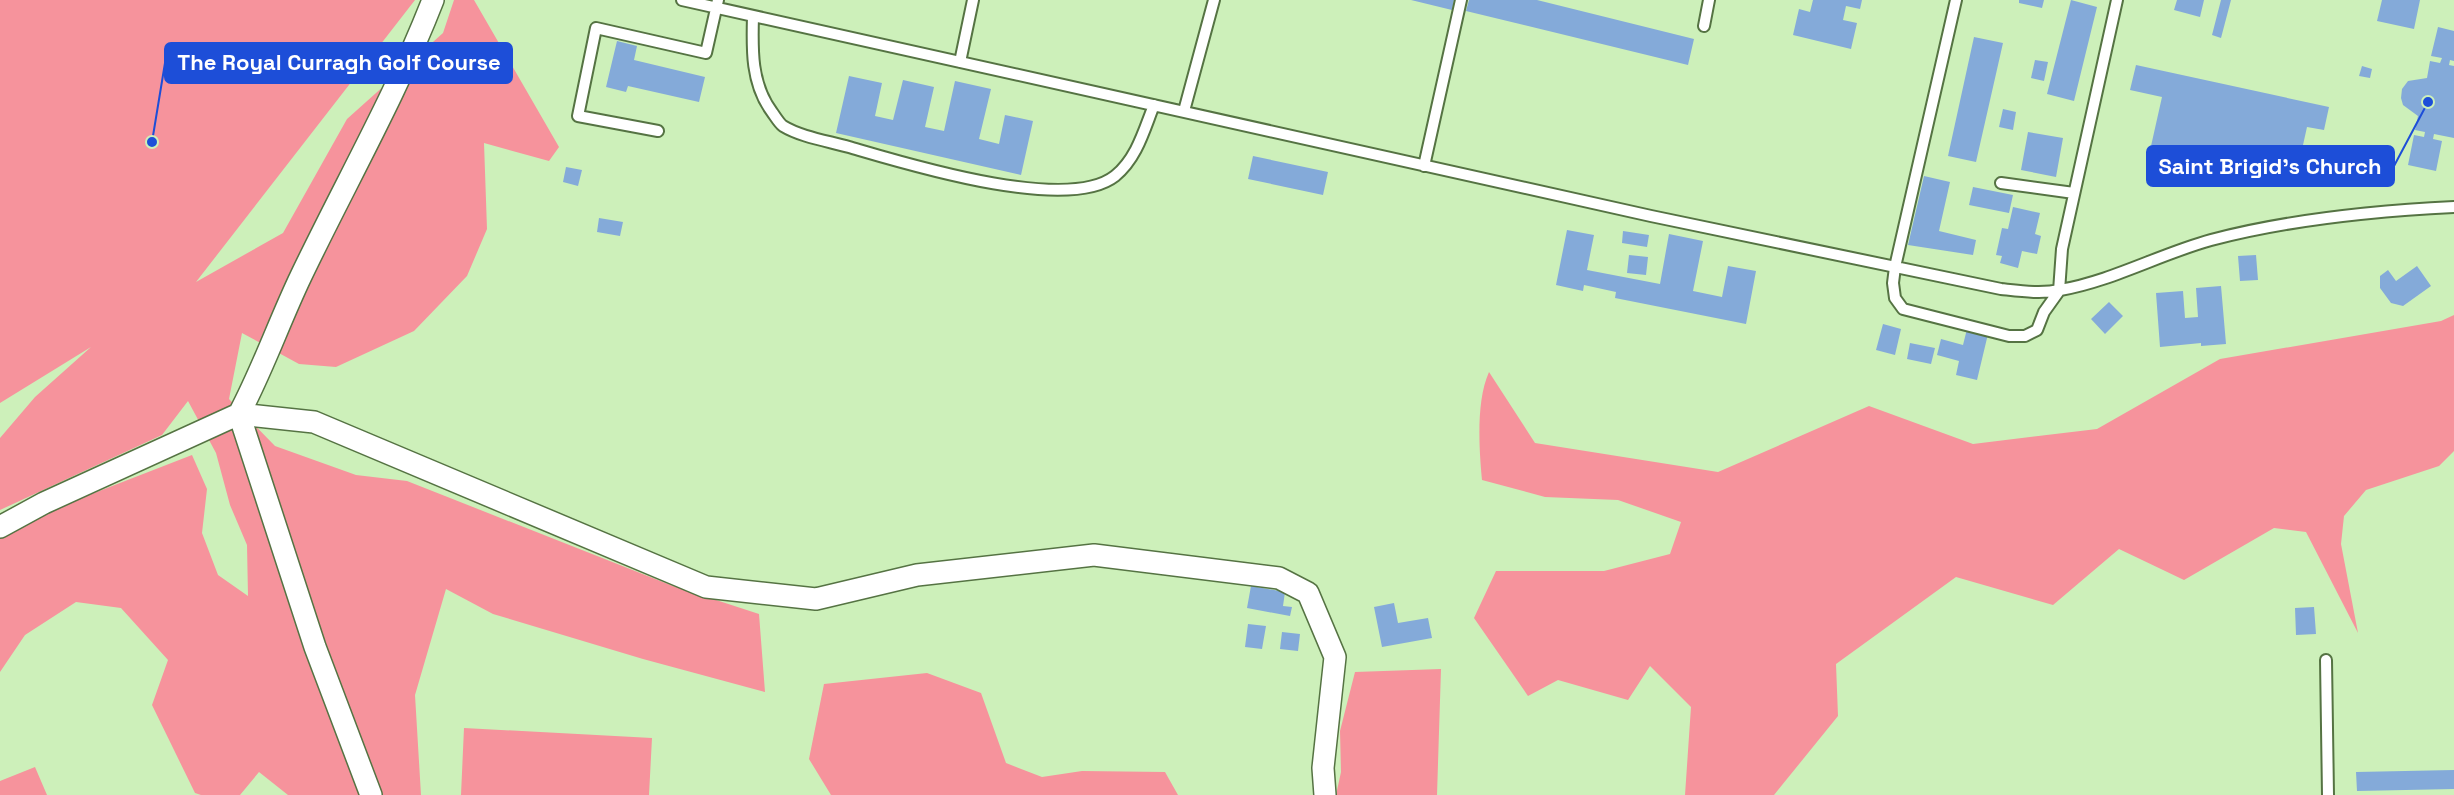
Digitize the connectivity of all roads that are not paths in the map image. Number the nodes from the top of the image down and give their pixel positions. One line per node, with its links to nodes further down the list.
1 (433, 0): 22 (street)
2 (682, 0): 9 (lane)
3 (973, 0): 12 (lane)
4 (1214, 0): 14 (lane)
5 (1461, 0): 16 (lane)
6 (1709, 0): 11 (lane)
7 (1956, 0): 20 (lane)
8 (2117, 0): 18 (lane)
9 (717, 4): 10 (lane); 15 (lane)
10 (753, 16): 12 (lane); 13 (lane)
11 (1704, 26)
12 (960, 62): 13 (lane)
13 (1154, 105): 14 (lane)
14 (1184, 111): 16 (lane)
15 (658, 131)
16 (1424, 166): 20 (lane)
17 (2001, 183): 18 (lane)
18 (2074, 193): 21 (lane)
19 (2454, 207): 21 (lane)
20 (1895, 267): 21 (lane); 21 (lane)
21 (2059, 291)
22 (239, 414): 23 (street); 25 (street); 26 (street)
23 (0, 527)
24 (2326, 660): 27 (lane)
25 (371, 795)
26 (1325, 795)
27 (2328, 795)

